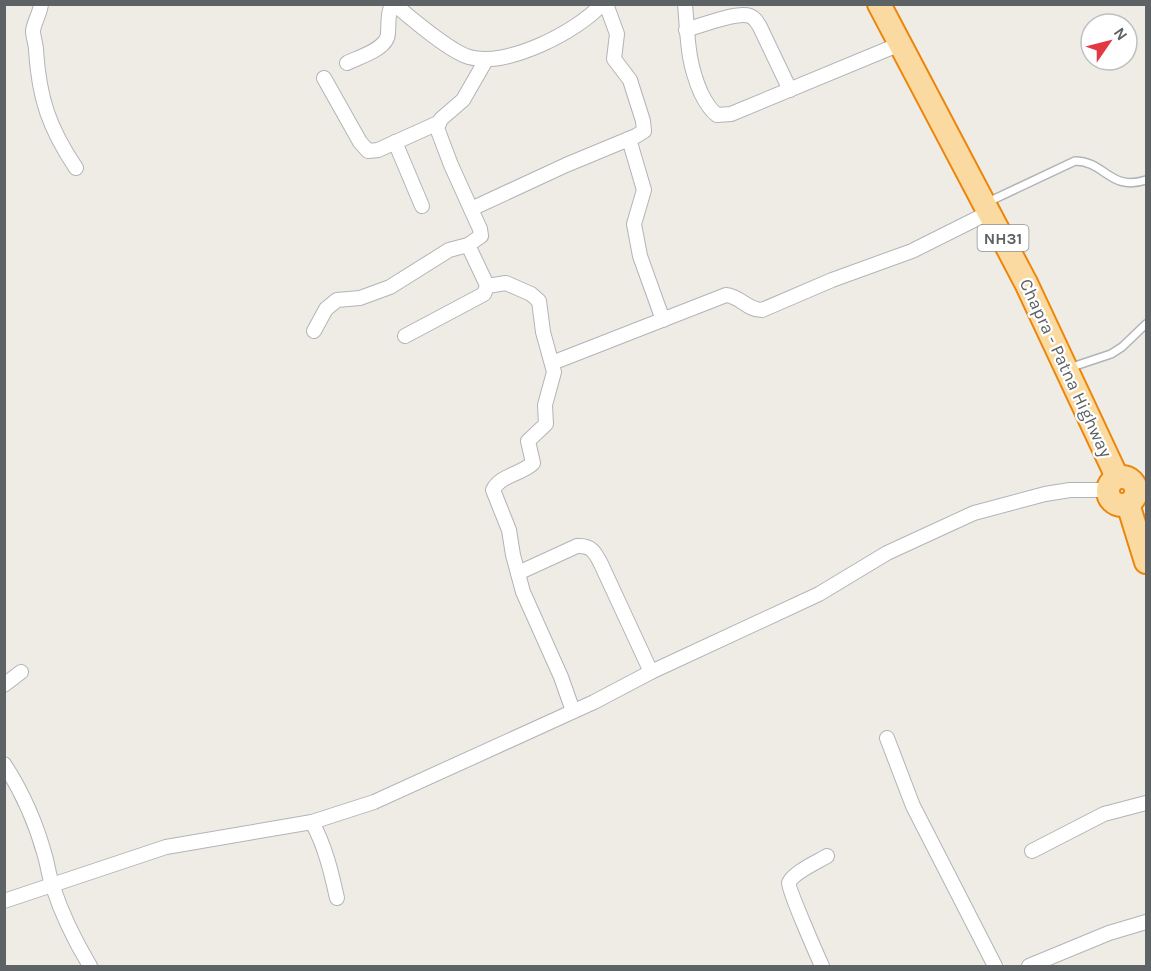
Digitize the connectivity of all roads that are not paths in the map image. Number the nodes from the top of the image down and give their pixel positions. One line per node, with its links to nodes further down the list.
1 (41, 4): 16 (street)
2 (393, 4): 9 (street); 10 (street)
3 (602, 4): 9 (street)
4 (606, 4): 14 (street)
5 (685, 4): 7 (street)
6 (879, 4): 8 (highway, Chapra - Patna Highway / NH31)
7 (686, 30): 12 (street); 12 (street)
8 (900, 44): 12 (street); 19 (highway, Chapra - Patna Highway / NH31)
9 (486, 60): 13 (street)
10 (347, 63)
11 (324, 78): 15 (street)
12 (790, 90)
13 (438, 123): 15 (street); 20 (street)
14 (629, 139): 20 (street); 23 (street)
15 (395, 142): 18 (street)
16 (76, 168)
17 (1146, 180): 19 (lane)
18 (422, 206)
19 (988, 208): 23 (street); 28 (highway, Chapra - Patna Highway / NH31)
20 (471, 209): 21 (street)
21 (468, 244): 22 (street); 25 (street)
22 (487, 286): 26 (street); 27 (street)
23 (663, 320): 27 (street)
24 (1146, 324): 28 (lane)
25 (314, 331)
26 (405, 336)
27 (552, 363): 32 (street)
28 (1067, 369): 29 (highway, Chapra - Patna Highway / NH31)
29 (1113, 483): 30 (highway); 34 (street)
30 (1137, 495): 31 (highway)
31 (1146, 562)
32 (518, 573): 34 (street); 36 (street)
33 (21, 672): 35 (street)
34 (651, 672): 36 (street)
35 (4, 685)
36 (573, 711): 40 (street)
37 (886, 738): 49 (street)
38 (4, 764): 43 (street)
39 (1146, 802): 41 (street)
40 (312, 822): 43 (street); 44 (street)
41 (1032, 851)
42 (828, 856): 48 (street)
43 (52, 885): 45 (street); 47 (street)
44 (337, 898)
45 (4, 901)
46 (1146, 922): 50 (street)
47 (90, 966)
48 (822, 966)
49 (995, 966)
50 (1029, 966)

